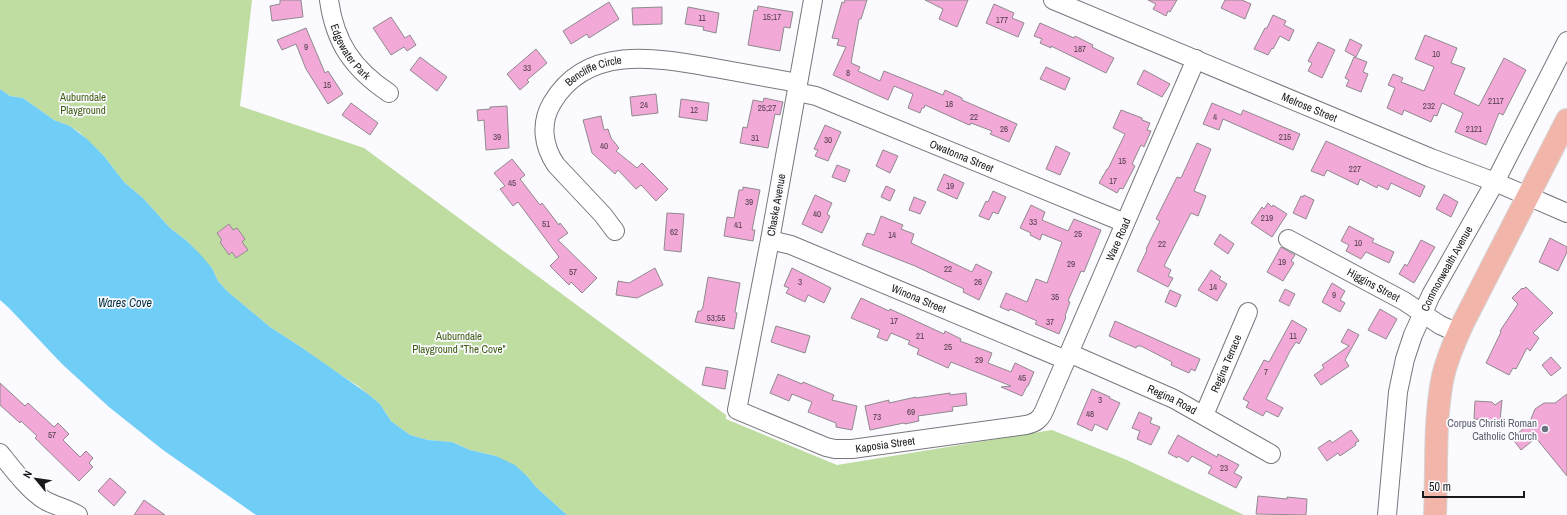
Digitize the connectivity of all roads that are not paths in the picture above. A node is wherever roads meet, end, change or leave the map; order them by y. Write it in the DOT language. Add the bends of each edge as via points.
graph roads {
  1 [pos="329,0"];
  2 [pos="813,0"];
  3 [pos="1053,0"];
  4 [pos="1567,41"];
  5 [pos="1196,59"];
  6 [pos="798,87"];
  7 [pos="389,93"];
  8 [pos="1567,120"];
  9 [pos="1495,182"];
  10 [pos="1528,196"];
  11 [pos="1567,213"];
  12 [pos="1125,223"];
  13 [pos="615,231"];
  14 [pos="1288,239"];
  15 [pos="770,240"];
  16 [pos="1248,312"];
  17 [pos="1422,314"];
  18 [pos="1458,333"];
  19 [pos="1068,357"];
  20 [pos="737,410"];
  21 [pos="1204,415"];
  22 [pos="1039,419"];
  23 [pos="0,453"];
  24 [pos="1271,454"];
  25 [pos="37,494"];
  26 [pos="46,515"];
  27 [pos="78,515"];
  28 [pos="1387,515"];
  29 [pos="1435,515"];
  1 -- 7 [label="street, Edgewater Park" via="336,32 349,57 362,73"];
  2 -- 6 [label="street, Chaske Avenue"];
  3 -- 5 [label="street, Melrose Street"];
  4 -- 9 [label="street, Commonwealth Avenue"];
  5 -- 9 [label="street, Melrose Street" via="1431,158"];
  5 -- 12 [label="street, Ware Road"];
  6 -- 12 [label="street, Owatonna Street"];
  6 -- 13 [label="street, Bencliffe Circle" via="677,61 640,58 620,59 602,64 571,80 548,110 545,122 546,146 556,165"];
  6 -- 15 [label="street, Chaske Avenue"];
  8 -- 10 [label="main road"];
  9 -- 10 [label="street, Melrose Street"];
  9 -- 17 [label="street, Commonwealth Avenue"];
  10 -- 11 [label="street, Melrose Street"];
  10 -- 18 [label="main road"];
  12 -- 19 [label="street, Ware Road"];
  14 -- 17 [label="street, Higgins Street" via="1404,301"];
  15 -- 19 [label="street, Winona Street" via="790,245"];
  15 -- 20 [label="street, Chaske Avenue"];
  16 -- 21 [label="street, Regina Terrace"];
  17 -- 18 [label="street, Higgins Street"];
  17 -- 28 [label="street, Commonwealth Avenue" via="1400,381"];
  18 -- 29 [label="main road" via="1446,365 1441,394"];
  19 -- 21 [label="street, Regina Road" via="1147,386"];
  19 -- 22 [label="street, Ware Road"];
  20 -- 22 [label="street, Kaposia Street" via="826,447 844,450 1026,425"];
  21 -- 24 [label="street, Regina Road"];
  23 -- 25 [label="street"];
  25 -- 26 [label="street"];
  25 -- 27 [label="street" via="46,501"];
}
